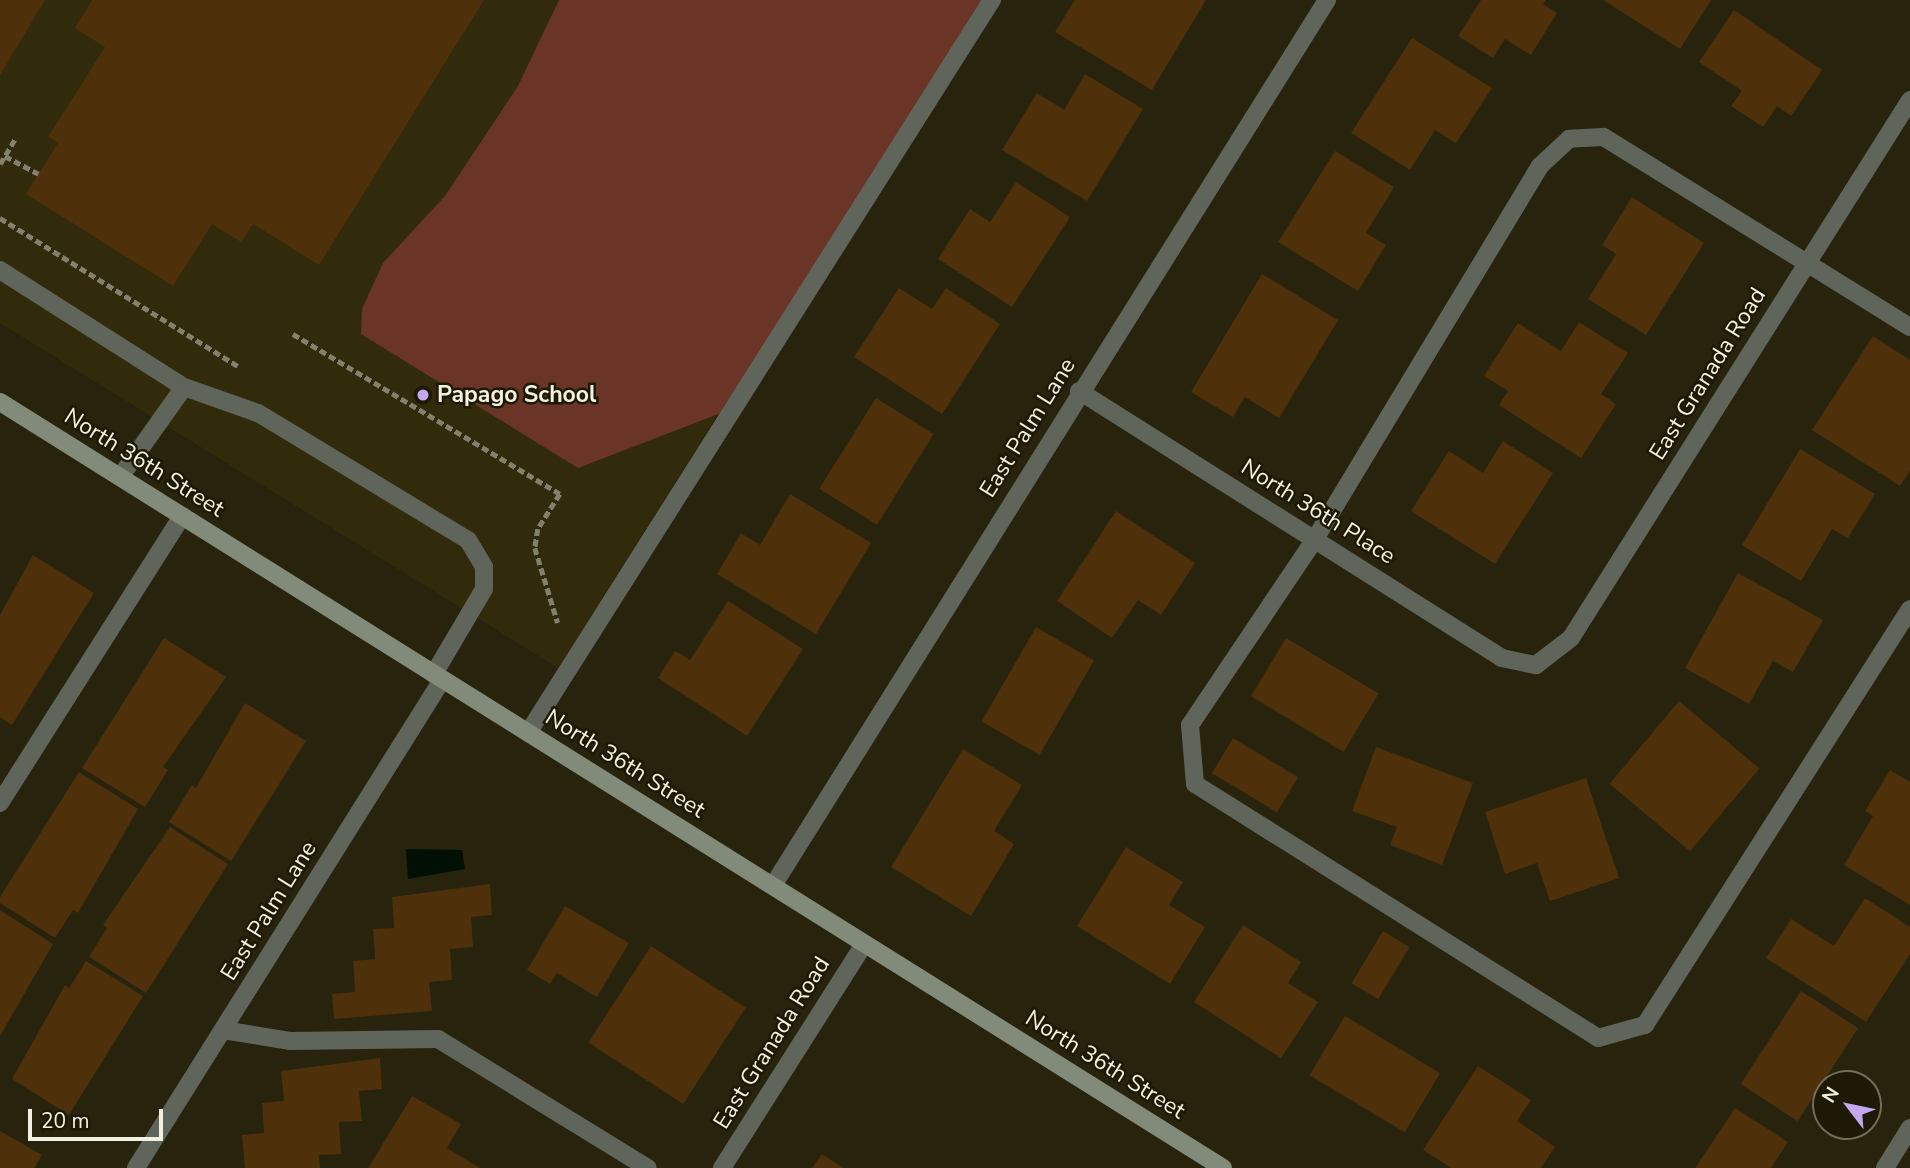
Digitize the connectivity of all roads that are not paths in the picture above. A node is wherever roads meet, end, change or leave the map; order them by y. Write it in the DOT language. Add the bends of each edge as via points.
graph roads {
  1 [pos="992,0"];
  2 [pos="1327,0"];
  3 [pos="1910,100"];
  4 [pos="1807,264"];
  5 [pos="0,271"];
  6 [pos="1910,327"];
  7 [pos="184,387"];
  8 [pos="1079,391"];
  9 [pos="0,402"];
  10 [pos="120,477"];
  11 [pos="182,516"];
  12 [pos="1315,539"];
  13 [pos="1910,609"];
  14 [pos="1536,664"];
  15 [pos="438,677"];
  16 [pos="528,733"];
  17 [pos="0,803"];
  18 [pos="774,884"];
  19 [pos="864,944"];
  20 [pos="223,1030"];
  21 [pos="1910,1128"];
  22 [pos="136,1168"];
  23 [pos="648,1168"];
  24 [pos="722,1168"];
  25 [pos="1223,1168"];
  26 [pos="1885,1168"];
  1 -- 16 [label="street"];
  2 -- 8 [label="street, East Palm Lane"];
  3 -- 4 [label="street, East Granada Road"];
  4 -- 6 [label="street"];
  4 -- 12 [label="street" via="1603,137 1569,139 1540,166"];
  4 -- 14 [label="street, East Granada Road" via="1571,638"];
  5 -- 7 [label="street, East Palm Lane"];
  7 -- 10 [label="street"];
  7 -- 15 [label="street, East Palm Lane" via="258,413 468,540 484,567 484,589"];
  8 -- 12 [label="street, North 36th Place"];
  8 -- 18 [label="street, East Palm Lane"];
  9 -- 10 [label="main road, North 36th Street"];
  10 -- 11 [label="main road, North 36th Street"];
  11 -- 15 [label="main road, North 36th Street"];
  11 -- 17 [label="street"];
  12 -- 13 [label="street" via="1190,725 1195,784 1598,1038 1645,1026"];
  12 -- 14 [label="street, North 36th Place" via="1503,658"];
  15 -- 16 [label="main road, North 36th Street"];
  15 -- 20 [label="street, East Palm Lane"];
  16 -- 18 [label="main road, North 36th Street"];
  18 -- 19 [label="main road, North 36th Street"];
  19 -- 24 [label="street, East Granada Road"];
  19 -- 25 [label="main road, North 36th Street"];
  20 -- 22 [label="street, East Palm Lane"];
  20 -- 23 [label="street" via="291,1041 438,1039"];
  21 -- 26 [label="street"];
}
